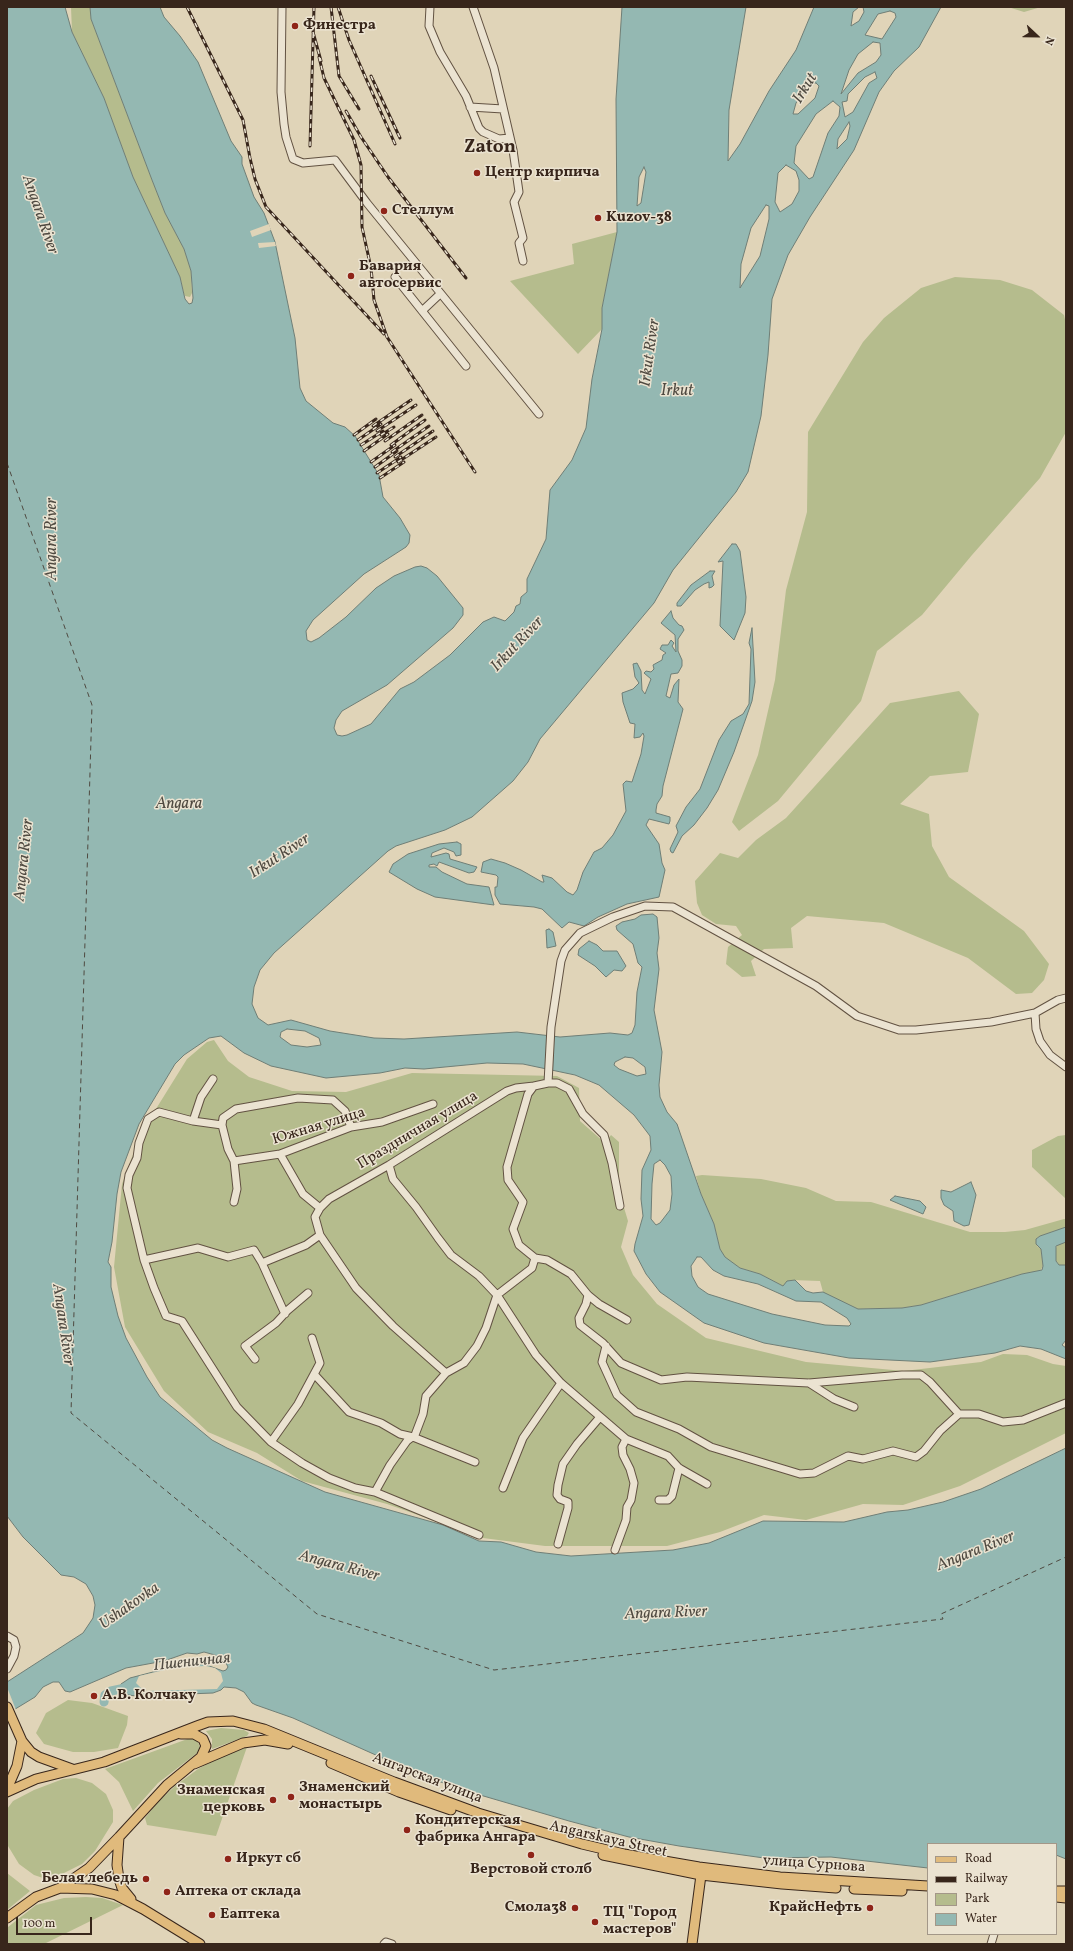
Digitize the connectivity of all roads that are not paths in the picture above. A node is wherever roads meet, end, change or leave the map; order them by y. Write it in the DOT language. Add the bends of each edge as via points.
graph roads {
  1 [pos="282,7"];
  2 [pos="430,7"];
  3 [pos="473,7"];
  4 [pos="470,107"];
  5 [pos="503,109"];
  6 [pos="510,138"];
  7 [pos="523,261"];
  8 [pos="395,277"];
  9 [pos="440,294"];
  10 [pos="422,311"];
  11 [pos="466,366"];
  12 [pos="539,414"];
  13 [pos="1066,998"];
  14 [pos="1035,1013"];
  15 [pos="1066,1067"];
  16 [pos="213,1078"];
  17 [pos="548,1080"];
  18 [pos="534,1086"];
  19 [pos="433,1104"];
  20 [pos="193,1121"];
  21 [pos="222,1125"];
  22 [pos="351,1127"];
  23 [pos="280,1154"];
  24 [pos="234,1161"];
  25 [pos="389,1165"];
  26 [pos="234,1202"];
  27 [pos="620,1206"];
  28 [pos="320,1208"];
  29 [pos="320,1235"];
  30 [pos="535,1258"];
  31 [pos="144,1260"];
  32 [pos="262,1263"];
  33 [pos="308,1293"];
  34 [pos="497,1295"];
  35 [pos="588,1295"];
  36 [pos="285,1314"];
  37 [pos="627,1320"];
  38 [pos="312,1338"];
  39 [pos="606,1346"];
  40 [pos="255,1359"];
  41 [pos="446,1373"];
  42 [pos="314,1374"];
  43 [pos="561,1383"];
  44 [pos="809,1383"];
  45 [pos="1066,1403"];
  46 [pos="854,1407"];
  47 [pos="959,1414"];
  48 [pos="600,1417"];
  49 [pos="413,1437"];
  50 [pos="626,1439"];
  51 [pos="271,1442"];
  52 [pos="475,1462"];
  53 [pos="679,1468"];
  54 [pos="707,1484"];
  55 [pos="503,1488"];
  56 [pos="375,1492"];
  57 [pos="659,1500"];
  58 [pos="479,1535"];
  59 [pos="558,1544"];
  60 [pos="615,1550"];
  61 [pos="7,1636"];
  62 [pos="7,1668"];
  63 [pos="7,1707"];
  64 [pos="173,1734"];
  65 [pos="22,1741"];
  66 [pos="194,1764"];
  67 [pos="72,1769"];
  68 [pos="7,1789"];
  69 [pos="7,1792"];
  70 [pos="119,1837"];
  71 [pos="700,1871"];
  72 [pos="927,1886"];
  73 [pos="60,1888"];
  74 [pos="927,1892"];
  75 [pos="143,1909"];
  76 [pos="7,1918"];
  77 [pos="200,1944"];
  78 [pos="384,1944"];
  79 [pos="392,1944"];
  80 [pos="692,1944"];
  1 -- 9 [label="street" via="281,92 286,137 293,159 303,163 335,160"];
  2 -- 4 [label="street" via="429,26"];
  3 -- 5 [label="street" via="494,68"];
  4 -- 5 [label="street"];
  4 -- 6 [label="street" via="483,132 499,139"];
  5 -- 6 [label="street"];
  6 -- 7 [label="street" via="519,192 514,202 523,238 518,243"];
  8 -- 10 [label="street"];
  9 -- 10 [label="street"];
  9 -- 12 [label="street"];
  10 -- 11 [label="street"];
  13 -- 14 [label="street"];
  14 -- 15 [label="street" via="1040,1041 1050,1055"];
  14 -- 17 [label="street" via="991,1022 916,1030 899,1030 883,1026 857,1016 816,986 687,913 673,907 646,906 613,917 580,933 565,950 551,1027"];
  16 -- 20 [label="street"];
  17 -- 18 [label="street, Праздничная улица"];
  17 -- 27 [label="street" via="569,1089 583,1114 604,1135"];
  18 -- 25 [label="street, Праздничная улица" via="508,1091"];
  18 -- 30 [label="street" via="524,1104 507,1167 508,1180 523,1202 513,1229 520,1245"];
  19 -- 22 [label="street, Южная улица" via="382,1122"];
  20 -- 21 [label="street"];
  20 -- 31 [label="street" via="159,1112 148,1119 143,1131 127,1188"];
  21 -- 22 [label="street" via="223,1118 236,1109 298,1098 333,1100 345,1111"];
  21 -- 24 [label="street"];
  22 -- 23 [label="street, Южная улица"];
  23 -- 24 [label="street, Южная улица"];
  23 -- 28 [label="street" via="303,1194"];
  24 -- 26 [label="street" via="237,1189"];
  25 -- 28 [label="street, Праздничная улица"];
  25 -- 34 [label="street" via="393,1179 451,1255 479,1276"];
  28 -- 29 [label="street" via="315,1217"];
  29 -- 32 [label="street" via="306,1245"];
  29 -- 41 [label="street" via="356,1288 393,1326"];
  30 -- 34 [label="street" via="532,1268"];
  30 -- 35 [label="street" via="547,1260 571,1274"];
  31 -- 32 [label="street" via="198,1248 228,1257 254,1250"];
  31 -- 51 [label="street" via="166,1316 182,1321 237,1407"];
  32 -- 36 [label="street"];
  33 -- 36 [label="street"];
  34 -- 41 [label="street" via="477,1346 464,1363"];
  34 -- 43 [label="street" via="536,1355"];
  35 -- 37 [label="street"];
  35 -- 39 [label="street" via="579,1318 580,1325"];
  36 -- 40 [label="street" via="245,1346"];
  38 -- 42 [label="street" via="320,1362"];
  39 -- 44 [label="street" via="621,1363 661,1380 687,1377"];
  39 -- 47 [label="street" via="602,1362 617,1395 636,1412 679,1429 711,1447 800,1474 814,1473 848,1456 863,1459 893,1451 916,1457"];
  41 -- 49 [label="street" via="426,1396"];
  42 -- 49 [label="street" via="349,1412"];
  42 -- 51 [label="street" via="298,1404"];
  43 -- 48 [label="street"];
  43 -- 55 [label="street" via="523,1438"];
  44 -- 46 [label="street" via="834,1399"];
  44 -- 47 [label="street" via="920,1375 930,1382"];
  45 -- 47 [label="street" via="1023,1420 1003,1422 979,1414"];
  48 -- 50 [label="street"];
  48 -- 59 [label="street" via="563,1464 557,1495 568,1502 568,1508"];
  49 -- 52 [label="street"];
  49 -- 56 [label="street" via="407,1441 390,1465"];
  50 -- 53 [label="street" via="668,1456"];
  50 -- 60 [label="street" via="622,1447 623,1455 634,1483 626,1520"];
  51 -- 56 [label="street" via="329,1478"];
  53 -- 54 [label="street"];
  53 -- 57 [label="street" via="672,1496 668,1500"];
  56 -- 58 [label="street"];
  61 -- 62 [label="street" via="14,1640 16,1647"];
  63 -- 65 [label="main road"];
  64 -- 66 [label="main road" via="194,1734 203,1738 206,1749"];
  64 -- 67 [label="main road, Ангарская улица" via="104,1762"];
  64 -- 71 [label="main road, Ангарская улица" via="208,1722 233,1721 248,1724 478,1814 582,1844"];
  65 -- 67 [label="main road" via="36,1755"];
  65 -- 68 [label="main road" via="17,1766"];
  66 -- 70 [label="main road" via="167,1785"];
  66 -- 71 [label="main road, Ангарская улица" via="244,1743 278,1741 399,1792 477,1819 625,1861"];
  67 -- 69 [label="main road, Ангарская улица" via="29,1782"];
  70 -- 73 [label="main road" via="88,1868"];
  70 -- 75 [label="main road" via="117,1865 122,1888"];
  71 -- 72 [label="main road, улица Сурнова"];
  71 -- 74 [label="main road, улица Сурнова" via="782,1884"];
  71 -- 80 [label="main road"];
  73 -- 75 [label="main road" via="106,1892"];
  73 -- 76 [label="main road" via="30,1901"];
  75 -- 77 [label="main road"];
  78 -- 79 [label="street"];
}
